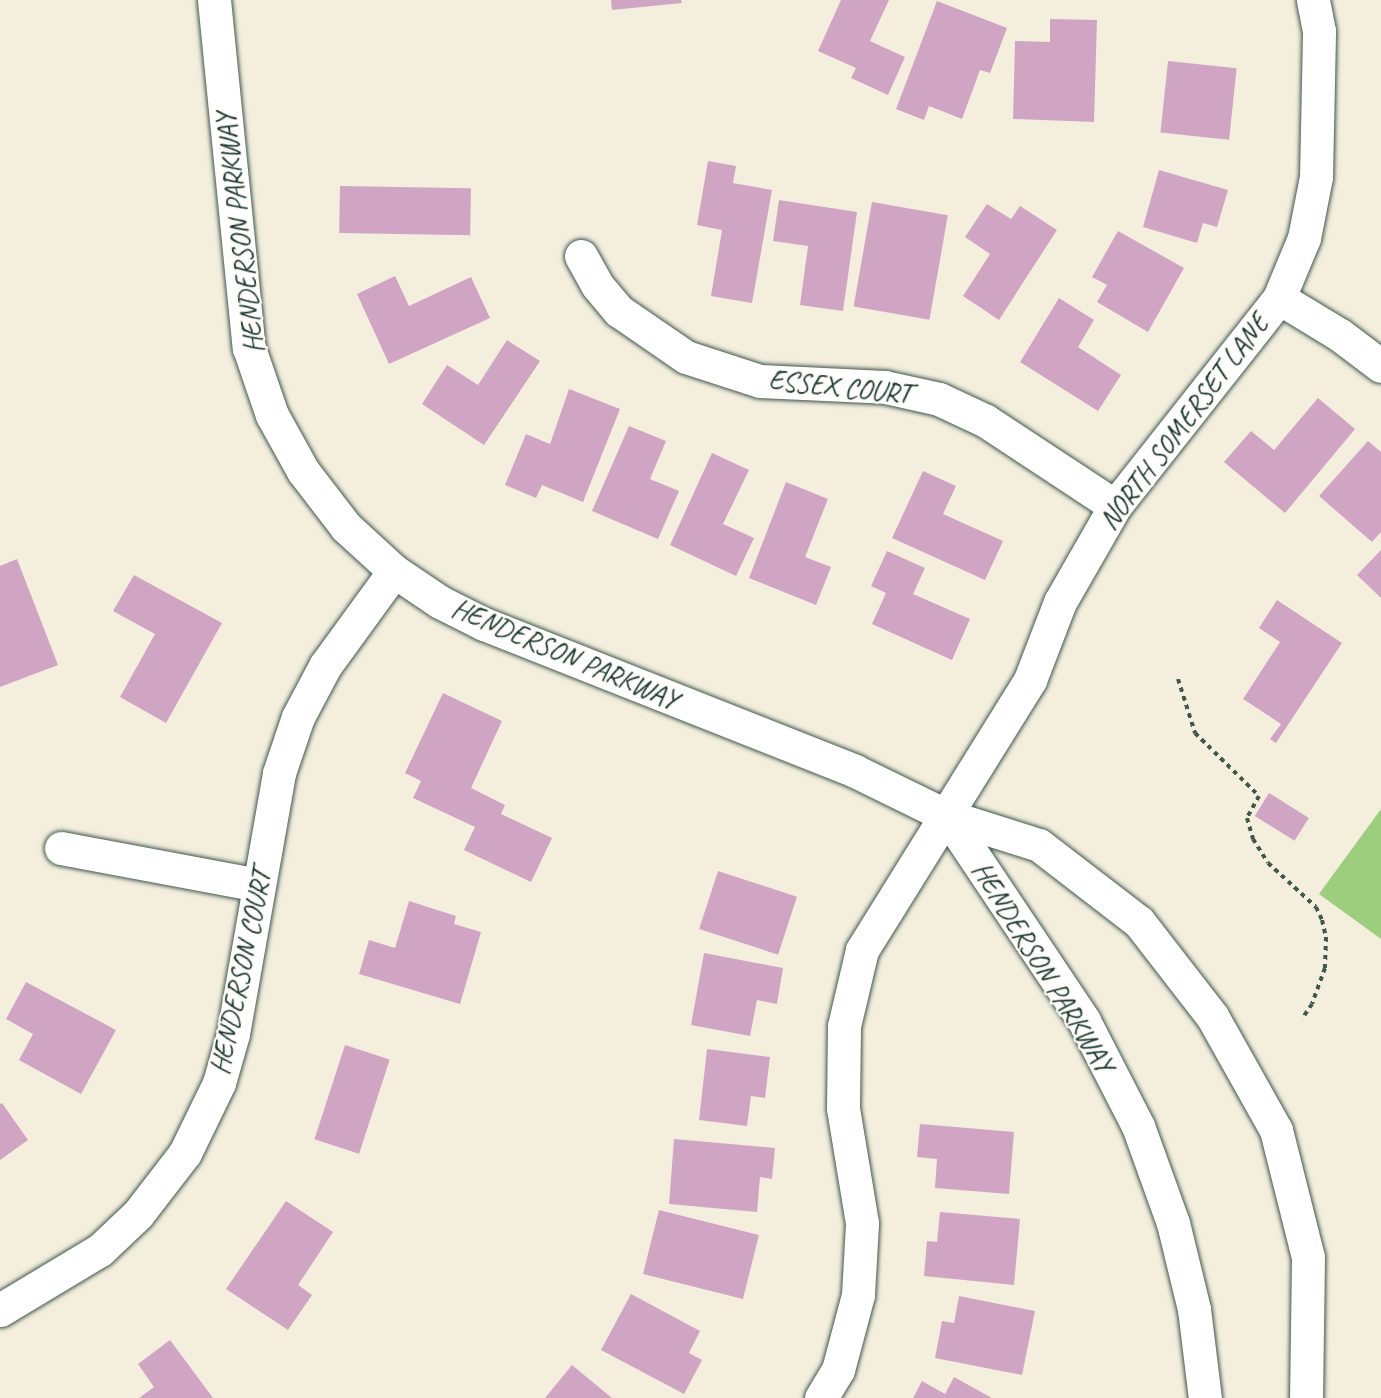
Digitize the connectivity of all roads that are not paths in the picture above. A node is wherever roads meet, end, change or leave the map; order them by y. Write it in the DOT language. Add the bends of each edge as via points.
graph roads {
  1 [pos="214,0"];
  2 [pos="1313,0"];
  3 [pos="581,255"];
  4 [pos="1279,298"];
  5 [pos="1381,366"];
  6 [pos="1115,506"];
  7 [pos="393,571"];
  8 [pos="947,816"];
  9 [pos="61,848"];
  10 [pos="259,885"];
  11 [pos="0,1310"];
  12 [pos="821,1398"];
  13 [pos="1205,1398"];
  14 [pos="1306,1398"];
  1 -- 7 [label="street, HENDERSON PARKWAY" via="249,348 272,414 303,471 346,527"];
  2 -- 4 [label="street, NORTH SOMERSET LANE" via="1319,31 1316,177 1304,238"];
  3 -- 6 [label="street, ESSEX COURT" via="597,285 619,311 687,357 760,381 885,387 939,399 986,421"];
  4 -- 5 [label="street" via="1340,335"];
  4 -- 6 [label="street, NORTH SOMERSET LANE"];
  6 -- 8 [label="street, NORTH SOMERSET LANE" via="1060,602 1030,680"];
  7 -- 8 [label="street, HENDERSON PARKWAY" via="440,602 484,624 855,771"];
  7 -- 10 [label="street, HENDERSON COURT" via="325,666 298,717 279,773"];
  8 -- 12 [label="street, NORTH SOMERSET LANE" via="862,950 844,1026 843,1108 862,1223 858,1295 838,1370"];
  8 -- 13 [label="street, HENDERSON PARKWAY" via="1084,1021 1138,1126 1173,1223 1194,1308"];
  8 -- 14 [label="street, HENDERSON PARKWAY" via="1039,845 1139,922 1212,1016 1276,1130 1308,1257"];
  9 -- 10 [label="street"];
  10 -- 11 [label="street, HENDERSON COURT" via="233,1034 219,1083 185,1153 138,1214 100,1250"];
}
